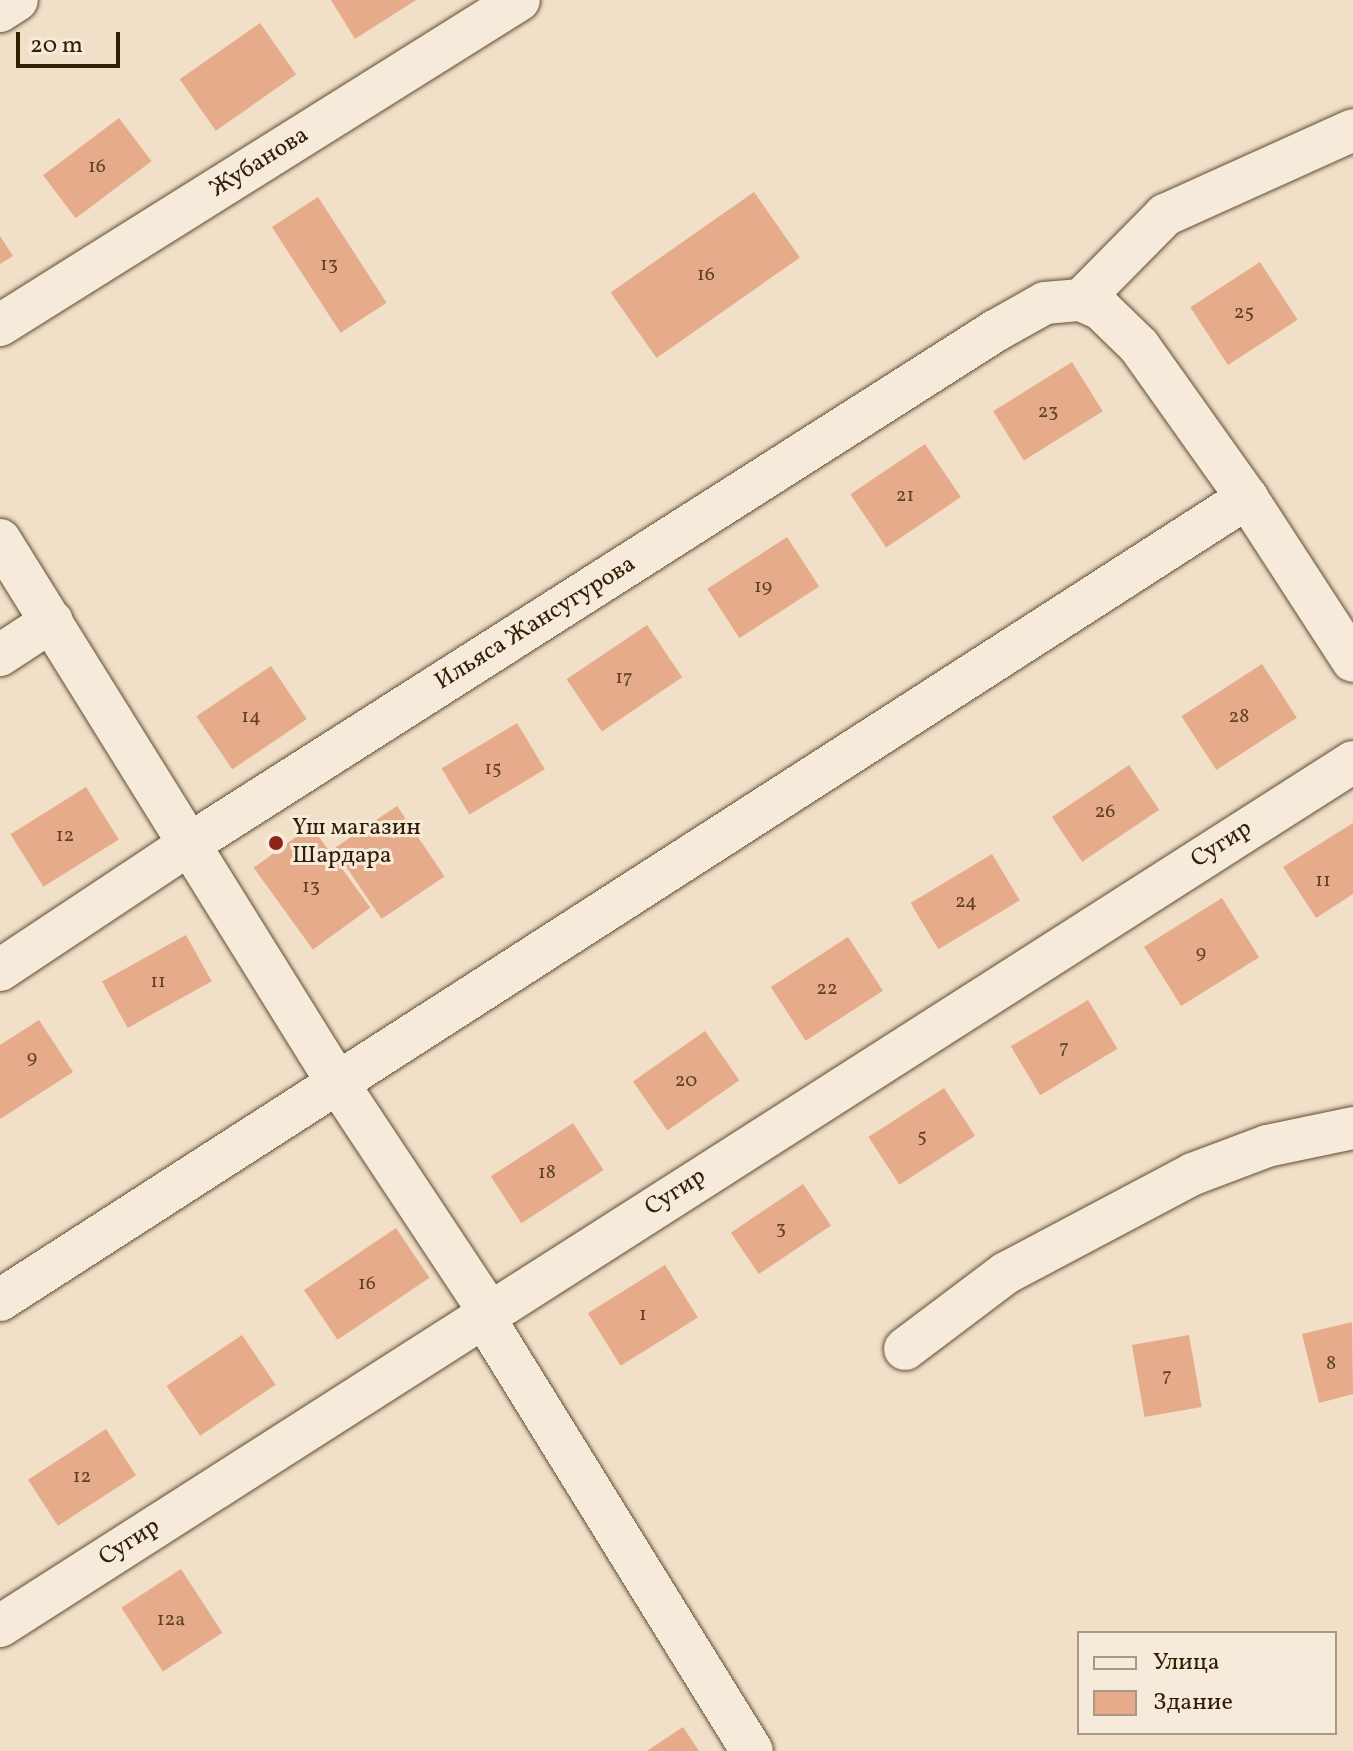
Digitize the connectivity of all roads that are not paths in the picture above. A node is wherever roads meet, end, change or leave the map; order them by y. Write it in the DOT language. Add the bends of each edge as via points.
graph roads {
  1 [pos="17,0"];
  2 [pos="519,0"];
  3 [pos="0,11"];
  4 [pos="1353,130"];
  5 [pos="1081,300"];
  6 [pos="0,325"];
  7 [pos="1247,498"];
  8 [pos="0,540"];
  9 [pos="52,621"];
  10 [pos="0,655"];
  11 [pos="1353,661"];
  12 [pos="1353,762"];
  13 [pos="191,843"];
  14 [pos="0,970"];
  15 [pos="337,1082"];
  16 [pos="1353,1128"];
  17 [pos="0,1300"];
  18 [pos="486,1314"];
  19 [pos="905,1349"];
  20 [pos="0,1626"];
  21 [pos="752,1751"];
  1 -- 3 [label="street"];
  2 -- 6 [label="street, Жубанова"];
  4 -- 5 [label="street" via="1165,215"];
  5 -- 7 [label="street" via="1101,309 1139,346"];
  5 -- 13 [label="street, Ильяса Жансугурова" via="1045,303 995,331"];
  7 -- 11 [label="street"];
  7 -- 15 [label="street"];
  8 -- 9 [label="street"];
  9 -- 10 [label="street"];
  9 -- 13 [label="street"];
  12 -- 18 [label="street, Сугир"];
  13 -- 14 [label="street, Ильяса Жансугурова"];
  13 -- 15 [label="street"];
  15 -- 17 [label="street"];
  15 -- 18 [label="street"];
  16 -- 19 [label="street" via="1267,1146 1193,1174 1006,1273"];
  18 -- 20 [label="street, Сугир"];
  18 -- 21 [label="street"];
}
